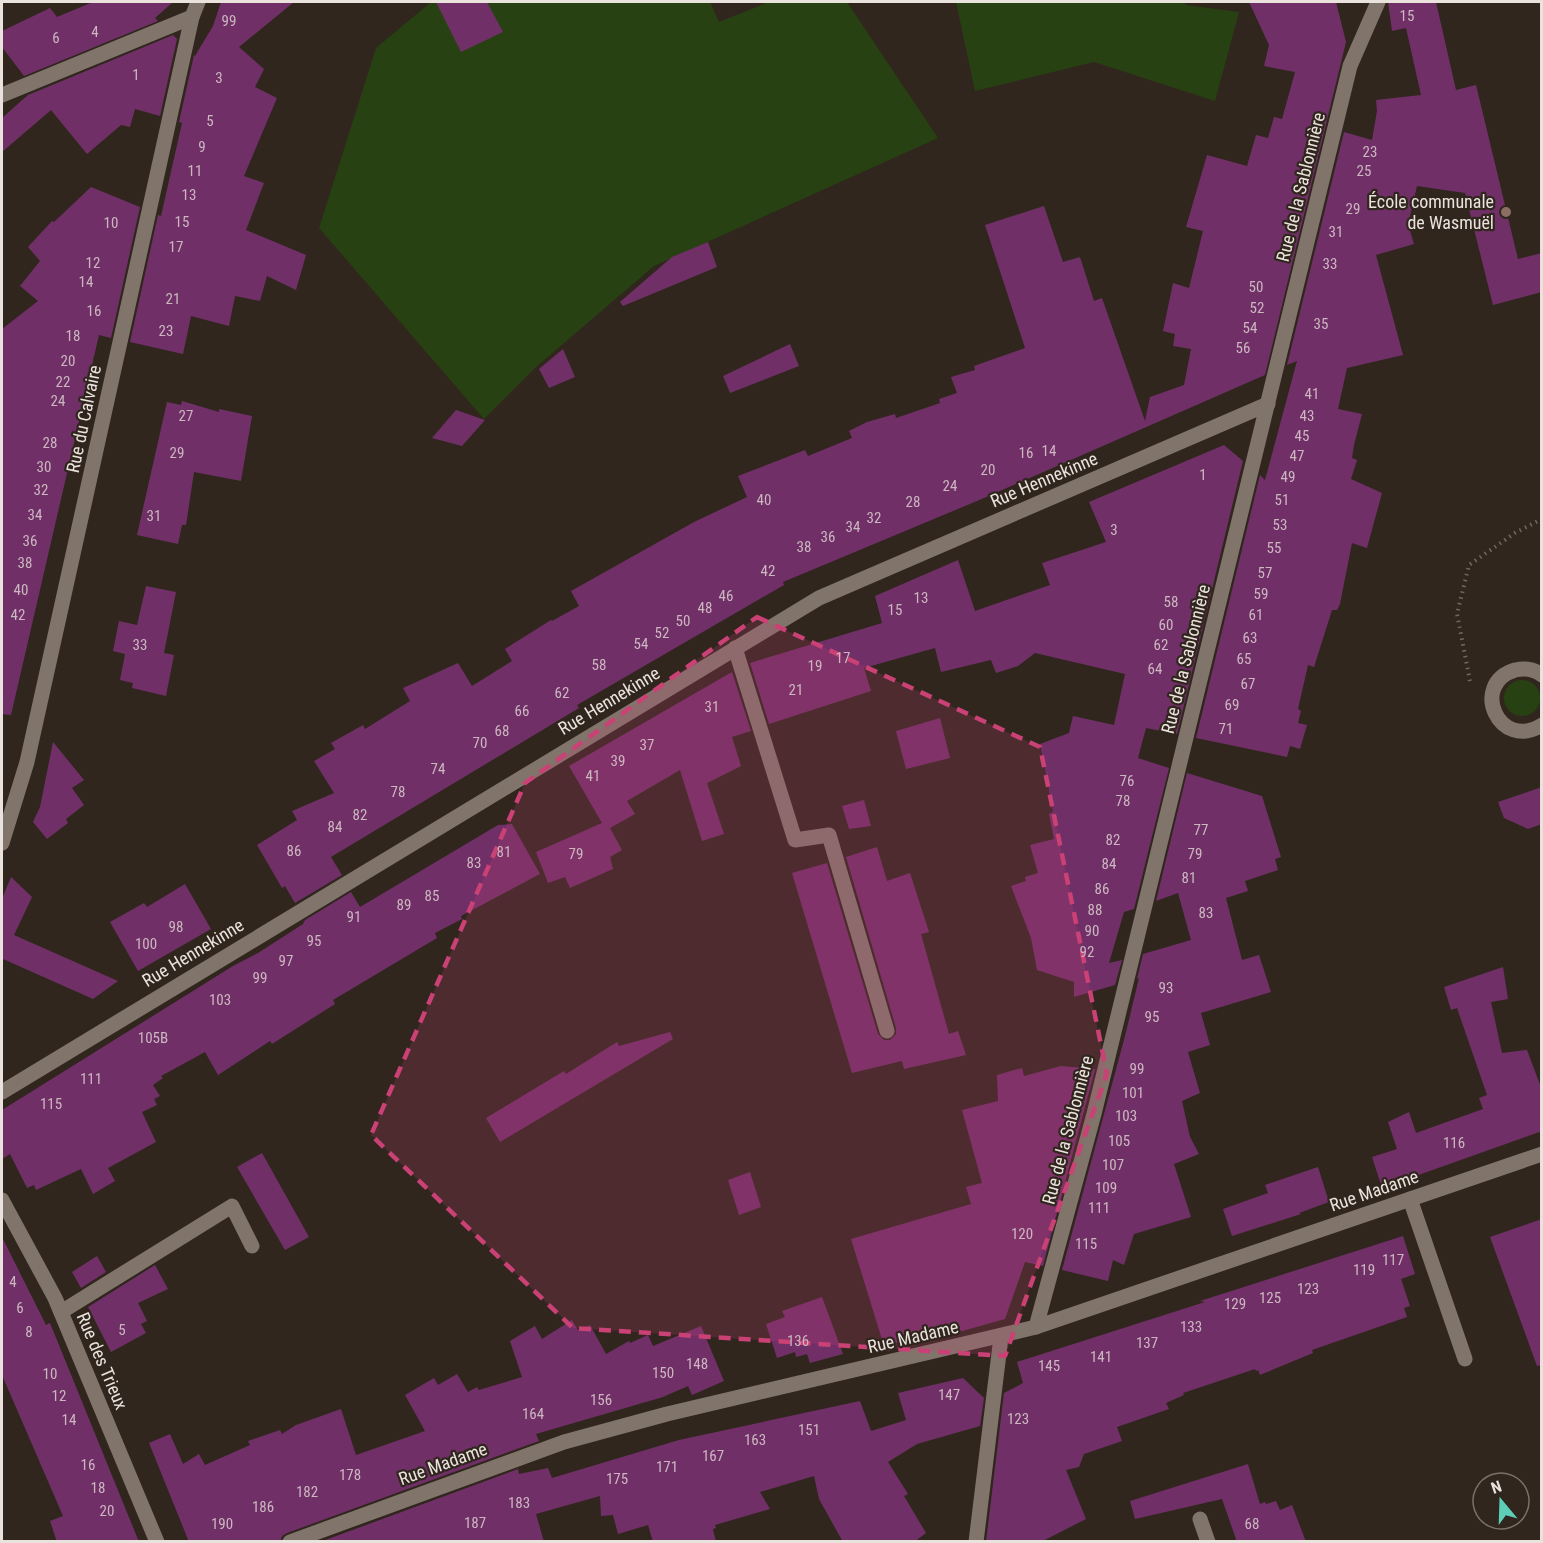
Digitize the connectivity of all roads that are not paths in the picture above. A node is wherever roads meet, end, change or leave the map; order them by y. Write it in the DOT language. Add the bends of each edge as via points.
graph roads {
  1 [pos="198,2"];
  2 [pos="1378,2"];
  3 [pos="192,17"];
  4 [pos="2,95"];
  5 [pos="1268,404"];
  6 [pos="735,648"];
  7 [pos="1542,675"];
  8 [pos="1542,725"];
  9 [pos="2,843"];
  10 [pos="887,1031"];
  11 [pos="2,1092"];
  12 [pos="1542,1154"];
  13 [pos="1410,1199"];
  14 [pos="2,1200"];
  15 [pos="252,1246"];
  16 [pos="61,1312"];
  17 [pos="1036,1327"];
  18 [pos="1001,1337"];
  19 [pos="1465,1359"];
  20 [pos="1200,1519"];
  21 [pos="157,1542"];
  22 [pos="290,1542"];
  23 [pos="976,1542"];
  24 [pos="1208,1542"];
  1 -- 3 [label="street, Rue du Calvaire"];
  2 -- 5 [label="street, Rue de la Sablonnière" via="1350,66"];
  3 -- 4 [label="street"];
  3 -- 9 [label="street, Rue du Calvaire" via="30,750"];
  5 -- 6 [label="street, Rue Hennekinne" via="819,598"];
  5 -- 17 [label="street, Rue de la Sablonnière" via="1094,1114"];
  6 -- 10 [label="street" via="795,840 829,835"];
  6 -- 11 [label="street, Rue Hennekinne"];
  7 -- 8 [label="street" via="1527,669 1506,674 1498,681 1491,701 1499,721 1508,728 1529,731"];
  12 -- 13 [label="street, Rue Madame"];
  13 -- 17 [label="street, Rue Madame"];
  13 -- 19 [label="street"];
  14 -- 16 [label="street, Rue des Trieux"];
  15 -- 16 [label="street" via="232,1206"];
  16 -- 21 [label="street, Rue des Trieux"];
  17 -- 18 [label="street, Rue Madame"];
  18 -- 22 [label="street, Rue Madame" via="564,1442"];
  18 -- 23 [label="street"];
  20 -- 24 [label="street"];
}
